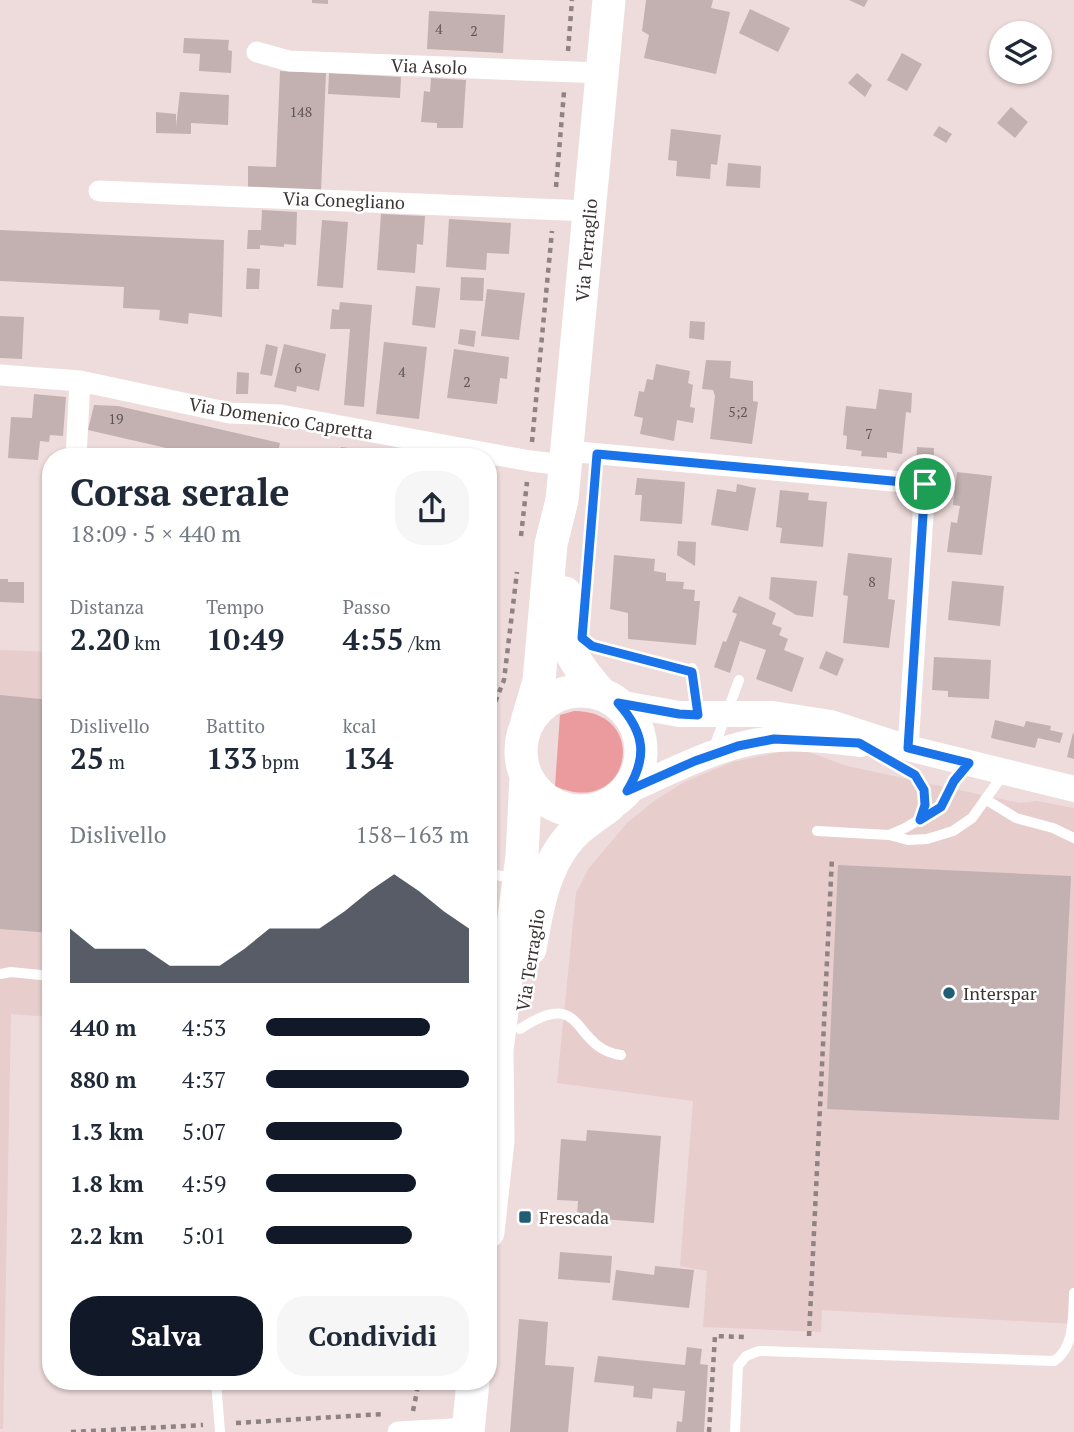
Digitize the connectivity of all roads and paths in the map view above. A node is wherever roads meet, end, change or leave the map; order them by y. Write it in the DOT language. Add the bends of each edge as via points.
graph roads {
  1 [pos="572,0"];
  2 [pos="609,0"];
  3 [pos="257,52"];
  4 [pos="566,71"];
  5 [pos="602,73"];
  6 [pos="99,191"];
  7 [pos="554,208"];
  8 [pos="589,211"];
  9 [pos="0,375"];
  10 [pos="80,381"];
  11 [pos="76,448"];
  12 [pos="460,448"];
  13 [pos="497,455"];
  14 [pos="576,456"];
  15 [pos="530,461"];
  16 [pos="562,500"];
  17 [pos="521,541"];
  18 [pos="518,568"];
  19 [pos="586,577"];
  20 [pos="592,646"];
  21 [pos="692,670"];
  22 [pos="739,680"];
  23 [pos="497,699"];
  24 [pos="610,699"];
  25 [pos="698,715"];
  26 [pos="726,715"];
  27 [pos="527,722"];
  28 [pos="859,743"];
  29 [pos="908,748"];
  30 [pos="711,756"];
  31 [pos="969,763"];
  32 [pos="1005,772"];
  33 [pos="526,777"];
  34 [pos="1074,789"];
  35 [pos="619,797"];
  36 [pos="985,799"];
  37 [pos="920,820"];
  38 [pos="817,831"];
  39 [pos="890,835"];
  40 [pos="1074,838"];
  41 [pos="832,857"];
  42 [pos="503,876"];
  43 [pos="819,920"];
  44 [pos="829,921"];
  45 [pos="0,975"];
  46 [pos="42,975"];
  47 [pos="520,1029"];
  48 [pos="814,1036"];
  49 [pos="823,1037"];
  50 [pos="621,1055"];
  51 [pos="498,1141"];
  52 [pos="810,1143"];
  53 [pos="818,1143"];
  54 [pos="497,1150"];
  55 [pos="1074,1293"];
  56 [pos="755,1338"];
  57 [pos="809,1339"];
  58 [pos="217,1390"];
  59 [pos="418,1390"];
  60 [pos="472,1390"];
  61 [pos="408,1413"];
  62 [pos="234,1423"];
  63 [pos="397,1423"];
  64 [pos="208,1424"];
  65 [pos="468,1430"];
  66 [pos="71,1432"];
  67 [pos="220,1432"];
  68 [pos="709,1432"];
  69 [pos="735,1432"];
  1 -- 4 [label="path"];
  2 -- 5 [label="main road, Via Terraglio"];
  3 -- 4 [label="street, Via Asolo" via="289,61"];
  4 -- 5 [label="street, Via Asolo"];
  4 -- 7 [label="path"];
  5 -- 8 [label="main road, Via Terraglio"];
  6 -- 7 [label="street, Via Conegliano"];
  7 -- 8 [label="street, Via Conegliano"];
  7 -- 15 [label="path"];
  8 -- 14 [label="main road, Via Terraglio"];
  9 -- 10 [label="street, Via Domenico Capretta"];
  10 -- 11 [label="street"];
  10 -- 12 [label="street, Via Domenico Capretta" via="230,412 281,415"];
  13 -- 15 [label="street, Via Domenico Capretta"];
  14 -- 15 [label="street, Via Domenico Capretta"];
  14 -- 16 [label="main road, Via Terraglio"];
  14 -- 19 [label="path"];
  14 -- 29 [label="street, Via Domenico Capretta" via="925,484"];
  15 -- 17 [label="path"];
  16 -- 24 [label="main road, Via Terraglio" via="569,543 563,616 566,646 577,666"];
  16 -- 27 [label="main road, Via Terraglio" via="551,544 539,681"];
  18 -- 23 [label="path" via="505,680"];
  20 -- 21 [label="path"];
  21 -- 25 [label="lane"];
  22 -- 26 [label="lane"];
  24 -- 25 [label="street"];
  24 -- 27 [label="main road" via="584,691 559,695"];
  24 -- 35 [label="main road" via="631,718 641,754 637,774"];
  25 -- 26 [label="street"];
  26 -- 29 [label="street" via="773,714 831,723"];
  26 -- 30 [label="lane"];
  27 -- 33 [label="main road" via="520,750"];
  28 -- 29 [label="street"];
  28 -- 30 [label="street" via="774,739"];
  28 -- 37 [label="lane" via="915,775 924,790"];
  29 -- 31 [label="street"];
  30 -- 35 [label="street"];
  31 -- 32 [label="street"];
  31 -- 37 [label="lane" via="941,807"];
  32 -- 34 [label="street"];
  32 -- 36 [label="lane"];
  33 -- 35 [label="main road" via="537,794 553,806 572,811 592,810"];
  33 -- 42 [label="main road, Via Terraglio" via="525,823"];
  35 -- 47 [label="main road, Via Terraglio" via="575,832 546,879 530,948"];
  36 -- 39 [label="lane" via="972,818 953,831 927,839"];
  36 -- 40 [label="lane" via="1016,818"];
  37 -- 39 [label="lane"];
  38 -- 39 [label="lane"];
  41 -- 44 [label="path"];
  42 -- 51 [label="main road, Via Terraglio"];
  43 -- 44 [label="path"];
  44 -- 49 [label="path"];
  45 -- 46 [label="lane"];
  47 -- 50 [label="lane" via="537,1017 561,1013 571,1017 597,1047"];
  47 -- 51 [label="main road, Via Terraglio"];
  48 -- 49 [label="path"];
  49 -- 53 [label="path"];
  51 -- 54 [label="main road, Via Terraglio"];
  52 -- 53 [label="path"];
  53 -- 57 [label="path"];
  55 -- 69 [label="lane" via="1072,1344 1054,1361 759,1351 746,1356 738,1366"];
  56 -- 68 [label="path" via="715,1336"];
  58 -- 67 [label="lane"];
  59 -- 61 [label="path" via="416,1407"];
  60 -- 65 [label="main road"];
  62 -- 63 [label="path"];
  63 -- 65 [label="street"];
  64 -- 66 [label="path"];
}
